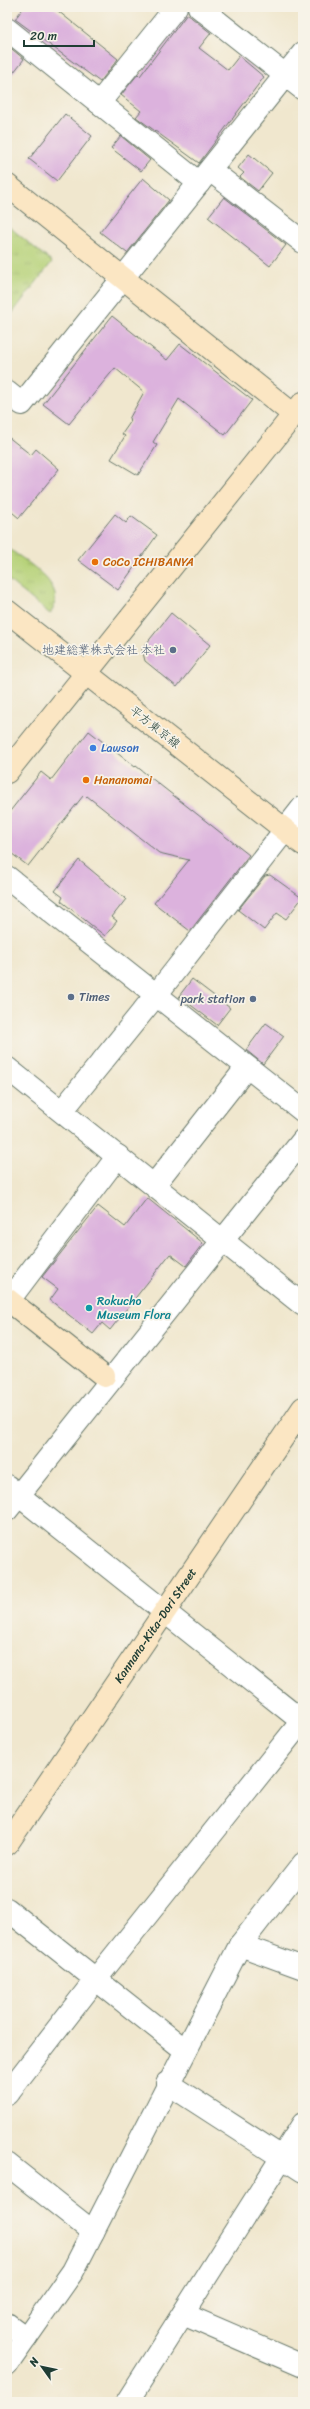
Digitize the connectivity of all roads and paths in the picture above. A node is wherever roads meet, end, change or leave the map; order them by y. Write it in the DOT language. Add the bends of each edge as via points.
graph roads {
  1 [pos="176,7"];
  2 [pos="199,7"];
  3 [pos="7,29"];
  4 [pos="303,54"];
  5 [pos="285,76"];
  6 [pos="303,89"];
  7 [pos="99,103"];
  8 [pos="205,176"];
  9 [pos="7,184"];
  10 [pos="303,242"];
  11 [pos="123,278"];
  12 [pos="7,392"];
  13 [pos="300,413"];
  14 [pos="7,611"];
  15 [pos="86,673"];
  16 [pos="7,772"];
  17 [pos="303,807"];
  18 [pos="286,830"];
  19 [pos="303,844"];
  20 [pos="7,877"];
  21 [pos="156,995"];
  22 [pos="247,1067"];
  23 [pos="7,1068"];
  24 [pos="303,1111"];
  25 [pos="62,1112"];
  26 [pos="303,1140"];
  27 [pos="118,1156"];
  28 [pos="154,1185"];
  29 [pos="223,1240"];
  30 [pos="8,1300"];
  31 [pos="303,1305"];
  32 [pos="107,1378"];
  33 [pos="303,1408"];
  34 [pos="11,1497"];
  35 [pos="165,1612"];
  36 [pos="302,1721"];
  37 [pos="7,1844"];
  38 [pos="303,1864"];
  39 [pos="7,1909"];
  40 [pos="240,1945"];
  41 [pos="303,1968"];
  42 [pos="96,1979"];
  43 [pos="185,2050"];
  44 [pos="168,2083"];
  45 [pos="7,2094"];
  46 [pos="303,2124"];
  47 [pos="282,2158"];
  48 [pos="7,2164"];
  49 [pos="303,2171"];
  50 [pos="93,2232"];
  51 [pos="183,2314"];
  52 [pos="7,2324"];
  53 [pos="26,2338"];
  54 [pos="7,2364"];
  55 [pos="303,2366"];
  56 [pos="127,2402"];
  1 -- 7 [label="street"];
  2 -- 5 [label="street"];
  3 -- 7 [label="street"];
  4 -- 5 [label="street"];
  5 -- 6 [label="street"];
  5 -- 8 [label="street"];
  7 -- 8 [label="street"];
  8 -- 10 [label="street"];
  8 -- 11 [label="street"];
  9 -- 11 [label="street"];
  11 -- 12 [label="street" via="22,404"];
  11 -- 13 [label="street"];
  13 -- 15 [label="street"];
  14 -- 15 [label="street, 平方東京線"];
  15 -- 16 [label="street"];
  15 -- 18 [label="street, 平方東京線"];
  17 -- 18 [label="street"];
  18 -- 19 [label="street, 平方東京線"];
  18 -- 21 [label="street"];
  20 -- 21 [label="street"];
  21 -- 22 [label="street"];
  21 -- 25 [label="street"];
  22 -- 24 [label="street"];
  22 -- 28 [label="street"];
  23 -- 25 [label="street"];
  25 -- 27 [label="street"];
  26 -- 29 [label="street"];
  27 -- 28 [label="street"];
  27 -- 30 [label="street"];
  28 -- 29 [label="street"];
  29 -- 31 [label="street"];
  29 -- 32 [label="street"];
  30 -- 32 [label="street"];
  32 -- 34 [label="street"];
  33 -- 35 [label="street, Kannana-Kita-Dori Street"];
  34 -- 35 [label="street"];
  35 -- 36 [label="street"];
  35 -- 37 [label="street, Kannana-Kita-Dori Street"];
  36 -- 42 [label="street"];
  38 -- 40 [label="street"];
  39 -- 42 [label="street"];
  40 -- 41 [label="street"];
  40 -- 43 [label="street"];
  42 -- 43 [label="street"];
  42 -- 45 [label="street"];
  43 -- 44 [label="street"];
  44 -- 47 [label="street"];
  44 -- 50 [label="street"];
  46 -- 47 [label="street"];
  47 -- 49 [label="street"];
  47 -- 51 [label="street"];
  48 -- 50 [label="street"];
  50 -- 53 [label="street" via="73,2271"];
  51 -- 55 [label="street"];
  51 -- 56 [label="street"];
  52 -- 53 [label="street"];
  53 -- 54 [label="street"];
}
